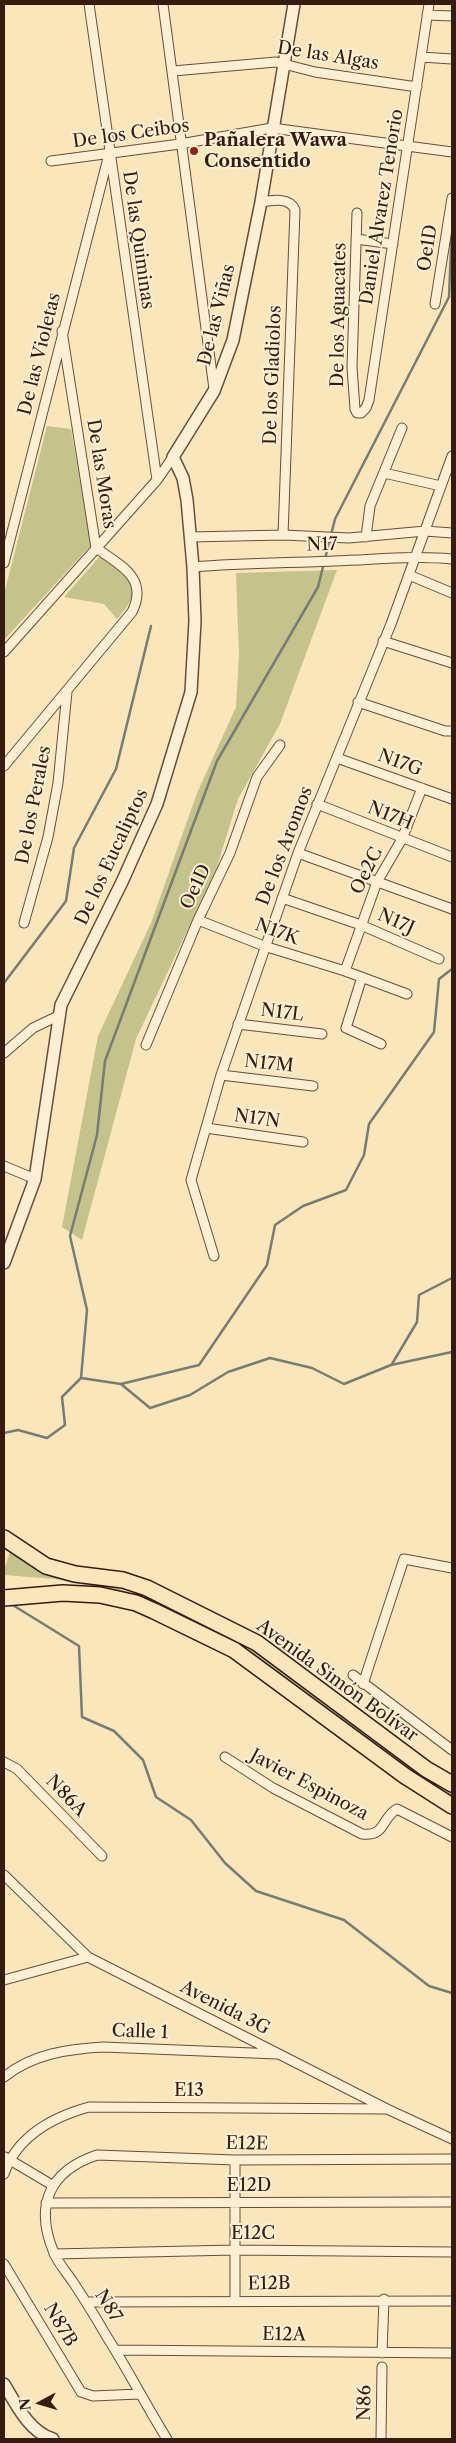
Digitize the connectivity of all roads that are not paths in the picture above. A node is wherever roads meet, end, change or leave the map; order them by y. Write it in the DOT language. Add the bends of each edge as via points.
graph roads {
  1 [pos="89,4"];
  2 [pos="163,4"];
  3 [pos="294,4"];
  4 [pos="429,4"];
  5 [pos="428,15"];
  6 [pos="452,16"];
  7 [pos="421,57"];
  8 [pos="452,59"];
  9 [pos="285,66"];
  10 [pos="173,71"];
  11 [pos="417,87"];
  12 [pos="272,128"];
  13 [pos="180,144"];
  14 [pos="409,147"];
  15 [pos="452,152"];
  16 [pos="109,153"];
  17 [pos="51,161"];
  18 [pos="452,198"];
  19 [pos="261,202"];
  20 [pos="357,213"];
  21 [pos="356,238"];
  22 [pos="394,244"];
  23 [pos="435,304"];
  24 [pos="62,331"];
  25 [pos="214,391"];
  26 [pos="361,413"];
  27 [pos="402,428"];
  28 [pos="173,456"];
  29 [pos="452,456"];
  30 [pos="384,473"];
  31 [pos="157,480"];
  32 [pos="441,486"];
  33 [pos="425,531"];
  34 [pos="452,533"];
  35 [pos="282,535"];
  36 [pos="190,537"];
  37 [pos="366,537"];
  38 [pos="96,548"];
  39 [pos="5,553"];
  40 [pos="416,557"];
  41 [pos="452,559"];
  42 [pos="4,563"];
  43 [pos="193,567"];
  44 [pos="409,575"];
  45 [pos="452,593"];
  46 [pos="384,641"];
  47 [pos="4,652"];
  48 [pos="452,663"];
  49 [pos="67,692"];
  50 [pos="358,702"];
  51 [pos="452,731"];
  52 [pos="280,745"];
  53 [pos="337,758"];
  54 [pos="4,766"];
  55 [pos="422,788"];
  56 [pos="452,799"];
  57 [pos="317,804"];
  58 [pos="402,839"];
  59 [pos="298,853"];
  60 [pos="452,857"];
  61 [pos="377,882"];
  62 [pos="282,898"];
  63 [pos="452,909"];
  64 [pos="198,920"];
  65 [pos="24,922"];
  66 [pos="361,925"];
  67 [pos="264,946"];
  68 [pos="439,959"];
  69 [pos="345,971"];
  70 [pos="362,978"];
  71 [pos="407,994"];
  72 [pos="58,1016"];
  73 [pos="238,1024"];
  74 [pos="322,1034"];
  75 [pos="381,1044"];
  76 [pos="146,1045"];
  77 [pos="4,1053"];
  78 [pos="221,1075"];
  79 [pos="313,1086"];
  80 [pos="206,1128"];
  81 [pos="303,1142"];
  82 [pos="4,1166"];
  83 [pos="35,1179"];
  84 [pos="7,1243"];
  85 [pos="214,1256"];
  86 [pos="4,1263"];
  87 [pos="4,1538"];
  88 [pos="452,1568"];
  89 [pos="4,1598"];
  90 [pos="353,1675"];
  91 [pos="363,1684"];
  92 [pos="452,1750"];
  93 [pos="225,1757"];
  94 [pos="4,1762"];
  95 [pos="452,1784"];
  96 [pos="452,1806"];
  97 [pos="452,1836"];
  98 [pos="102,1856"];
  99 [pos="6,1880"];
  100 [pos="88,1957"];
  101 [pos="4,1980"];
  102 [pos="281,2054"];
  103 [pos="4,2077"];
  104 [pos="388,2109"];
  105 [pos="452,2139"];
  106 [pos="6,2158"];
  107 [pos="452,2159"];
  108 [pos="235,2160"];
  109 [pos="4,2174"];
  110 [pos="52,2185"];
  111 [pos="235,2202"];
  112 [pos="452,2202"];
  113 [pos="46,2203"];
  114 [pos="235,2250"];
  115 [pos="452,2252"];
  116 [pos="54,2254"];
  117 [pos="4,2264"];
  118 [pos="384,2299"];
  119 [pos="236,2301"];
  120 [pos="452,2301"];
  121 [pos="86,2302"];
  122 [pos="116,2350"];
  123 [pos="382,2353"];
  124 [pos="452,2353"];
  125 [pos="382,2366"];
  126 [pos="4,2384"];
  127 [pos="139,2394"];
  128 [pos="53,2439"];
  129 [pos="167,2439"];
  130 [pos="381,2439"];
  1 -- 16 [label="street, De las Quiminas"];
  2 -- 10 [label="street"];
  3 -- 9 [label="street, De las Viñas"];
  4 -- 5 [label="street, Daniel Alvarez Tenorio"];
  5 -- 6 [label="street"];
  5 -- 7 [label="street, Daniel Alvarez Tenorio"];
  7 -- 8 [label="street"];
  7 -- 11 [label="street, Daniel Alvarez Tenorio"];
  9 -- 10 [label="street, De las Algas" via="261,62"];
  9 -- 11 [label="street, De las Algas"];
  9 -- 12 [label="street, De las Viñas"];
  10 -- 13 [label="street"];
  11 -- 14 [label="street, Daniel Alvarez Tenorio"];
  12 -- 13 [label="street, De los Ceibos"];
  12 -- 14 [label="street, De los Ceibos"];
  12 -- 19 [label="street, De las Viñas"];
  13 -- 16 [label="street, De los Ceibos"];
  13 -- 25 [label="street"];
  14 -- 15 [label="street, De los Ceibos"];
  14 -- 22 [label="street, Daniel Alvarez Tenorio"];
  16 -- 17 [label="street, De los Ceibos"];
  16 -- 24 [label="street, De las Violetas"];
  16 -- 31 [label="street, De las Quiminas"];
  18 -- 23 [label="street, Oe1D"];
  19 -- 25 [label="street, De las Viñas" via="233,340"];
  19 -- 35 [label="street, De los Gladiolos" via="278,200 290,203 296,216"];
  20 -- 21 [label="street, De los Aguacates"];
  21 -- 22 [label="street"];
  21 -- 26 [label="street, De los Aguacates" via="352,368 355,409"];
  22 -- 26 [label="street, Daniel Alvarez Tenorio" via="369,400"];
  24 -- 38 [label="street, De las Moras"];
  24 -- 39 [label="street, De las Violetas"];
  25 -- 28 [label="street, De las Viñas"];
  27 -- 30 [label="street"];
  28 -- 31 [label="street, De las Viñas"];
  28 -- 36 [label="street, De los Eucaliptos" via="183,478"];
  29 -- 32 [label="street, De los Aromos"];
  30 -- 32 [label="street"];
  30 -- 37 [label="street" via="370,506"];
  31 -- 38 [label="street, De las Viñas"];
  32 -- 33 [label="street, De los Aromos"];
  33 -- 34 [label="street"];
  33 -- 37 [label="street"];
  33 -- 40 [label="street, De los Aromos"];
  35 -- 36 [label="street"];
  35 -- 37 [label="street"];
  36 -- 43 [label="street, De los Eucaliptos"];
  38 -- 47 [label="street, De las Viñas"];
  38 -- 49 [label="street, De las Moras" via="131,573 138,590 138,602"];
  39 -- 42 [label="street, De las Violetas"];
  40 -- 41 [label="street, N17"];
  40 -- 43 [label="street, N17"];
  40 -- 44 [label="street, De los Aromos"];
  43 -- 72 [label="street, De los Eucaliptos" via="195,621 191,692 164,783 136,852 65,995"];
  44 -- 45 [label="street"];
  44 -- 46 [label="street, De los Aromos"];
  46 -- 48 [label="street"];
  46 -- 50 [label="street, De los Aromos"];
  49 -- 54 [label="street, De las Moras"];
  49 -- 65 [label="street, De los Perales" via="50,828"];
  50 -- 51 [label="street"];
  50 -- 53 [label="street, De los Aromos"];
  52 -- 64 [label="street, Oe1D" via="258,778 230,852"];
  53 -- 55 [label="street, N17G"];
  53 -- 57 [label="street, De los Aromos"];
  55 -- 56 [label="street, N17G"];
  55 -- 58 [label="street, Oe2C"];
  57 -- 58 [label="street, N17H"];
  57 -- 59 [label="street, De los Aromos"];
  58 -- 60 [label="street, N17H"];
  58 -- 61 [label="street, Oe2C"];
  59 -- 61 [label="street"];
  59 -- 62 [label="street, De los Aromos"];
  61 -- 63 [label="street"];
  61 -- 66 [label="street, Oe2C"];
  62 -- 66 [label="street, N17J"];
  62 -- 67 [label="street, De los Aromos"];
  64 -- 67 [label="street, N17K"];
  64 -- 76 [label="street, Oe1D"];
  66 -- 68 [label="street, N17J"];
  66 -- 69 [label="street, Oe2C"];
  67 -- 69 [label="street, N17K"];
  67 -- 73 [label="street, De los Aromos"];
  69 -- 70 [label="street, N17K"];
  70 -- 71 [label="street, N17K"];
  70 -- 75 [label="street" via="346,1028"];
  72 -- 77 [label="street" via="33,1028"];
  72 -- 83 [label="street, De los Eucaliptos"];
  73 -- 74 [label="street, N17L"];
  73 -- 78 [label="street, De los Aromos"];
  78 -- 79 [label="street, N17M"];
  78 -- 80 [label="street, De los Aromos"];
  80 -- 81 [label="street, N17N"];
  80 -- 85 [label="street, De los Aromos" via="191,1180"];
  82 -- 83 [label="street"];
  83 -- 84 [label="street, De los Eucaliptos"];
  84 -- 86 [label="street, De los Eucaliptos"];
  87 -- 95 [label="highway, Avenida Simón Bolívar" via="46,1566 75,1574 123,1580 148,1588 258,1643"];
  88 -- 91 [label="street" via="404,1559"];
  89 -- 96 [label="highway, Avenida Simón Bolívar" via="63,1593 100,1595 136,1603 172,1619 234,1650 405,1776"];
  90 -- 91 [label="street"];
  91 -- 92 [label="street"];
  93 -- 97 [label="street, Javier Espinoza" via="273,1788 362,1834 376,1833 397,1809"];
  94 -- 98 [label="street, N86A" via="17,1769"];
  99 -- 100 [label="street, Avenida 3G"];
  100 -- 101 [label="street"];
  100 -- 102 [label="street, Avenida 3G"];
  102 -- 103 [label="street, Calle 1" via="85,2048 43,2056"];
  102 -- 104 [label="street, Avenida 3G"];
  104 -- 105 [label="street, Avenida 3G"];
  104 -- 106 [label="street, E13" via="89,2107 62,2115 40,2128"];
  106 -- 109 [label="street"];
  106 -- 110 [label="street"];
  107 -- 108 [label="street, E12E"];
  108 -- 110 [label="street, E12E" via="97,2154 80,2160"];
  108 -- 111 [label="street"];
  110 -- 113 [label="street, N87"];
  111 -- 112 [label="street, E12D"];
  111 -- 113 [label="street, E12D"];
  111 -- 114 [label="street"];
  113 -- 116 [label="street, N87" via="46,2222"];
  114 -- 115 [label="street, E12C"];
  114 -- 116 [label="street, E12C"];
  114 -- 119 [label="street"];
  116 -- 121 [label="street, N87"];
  117 -- 127 [label="street, N87B" via="81,2392 93,2396"];
  118 -- 119 [label="street, E12B"];
  118 -- 120 [label="street, E12B"];
  118 -- 123 [label="street"];
  119 -- 121 [label="street, E12B"];
  121 -- 122 [label="street, N87"];
  122 -- 123 [label="street, E12A"];
  122 -- 127 [label="street, N87"];
  123 -- 124 [label="street, E12A"];
  125 -- 130 [label="street, N86"];
  126 -- 128 [label="street" via="34,2428"];
  127 -- 129 [label="street, N87"];
}
